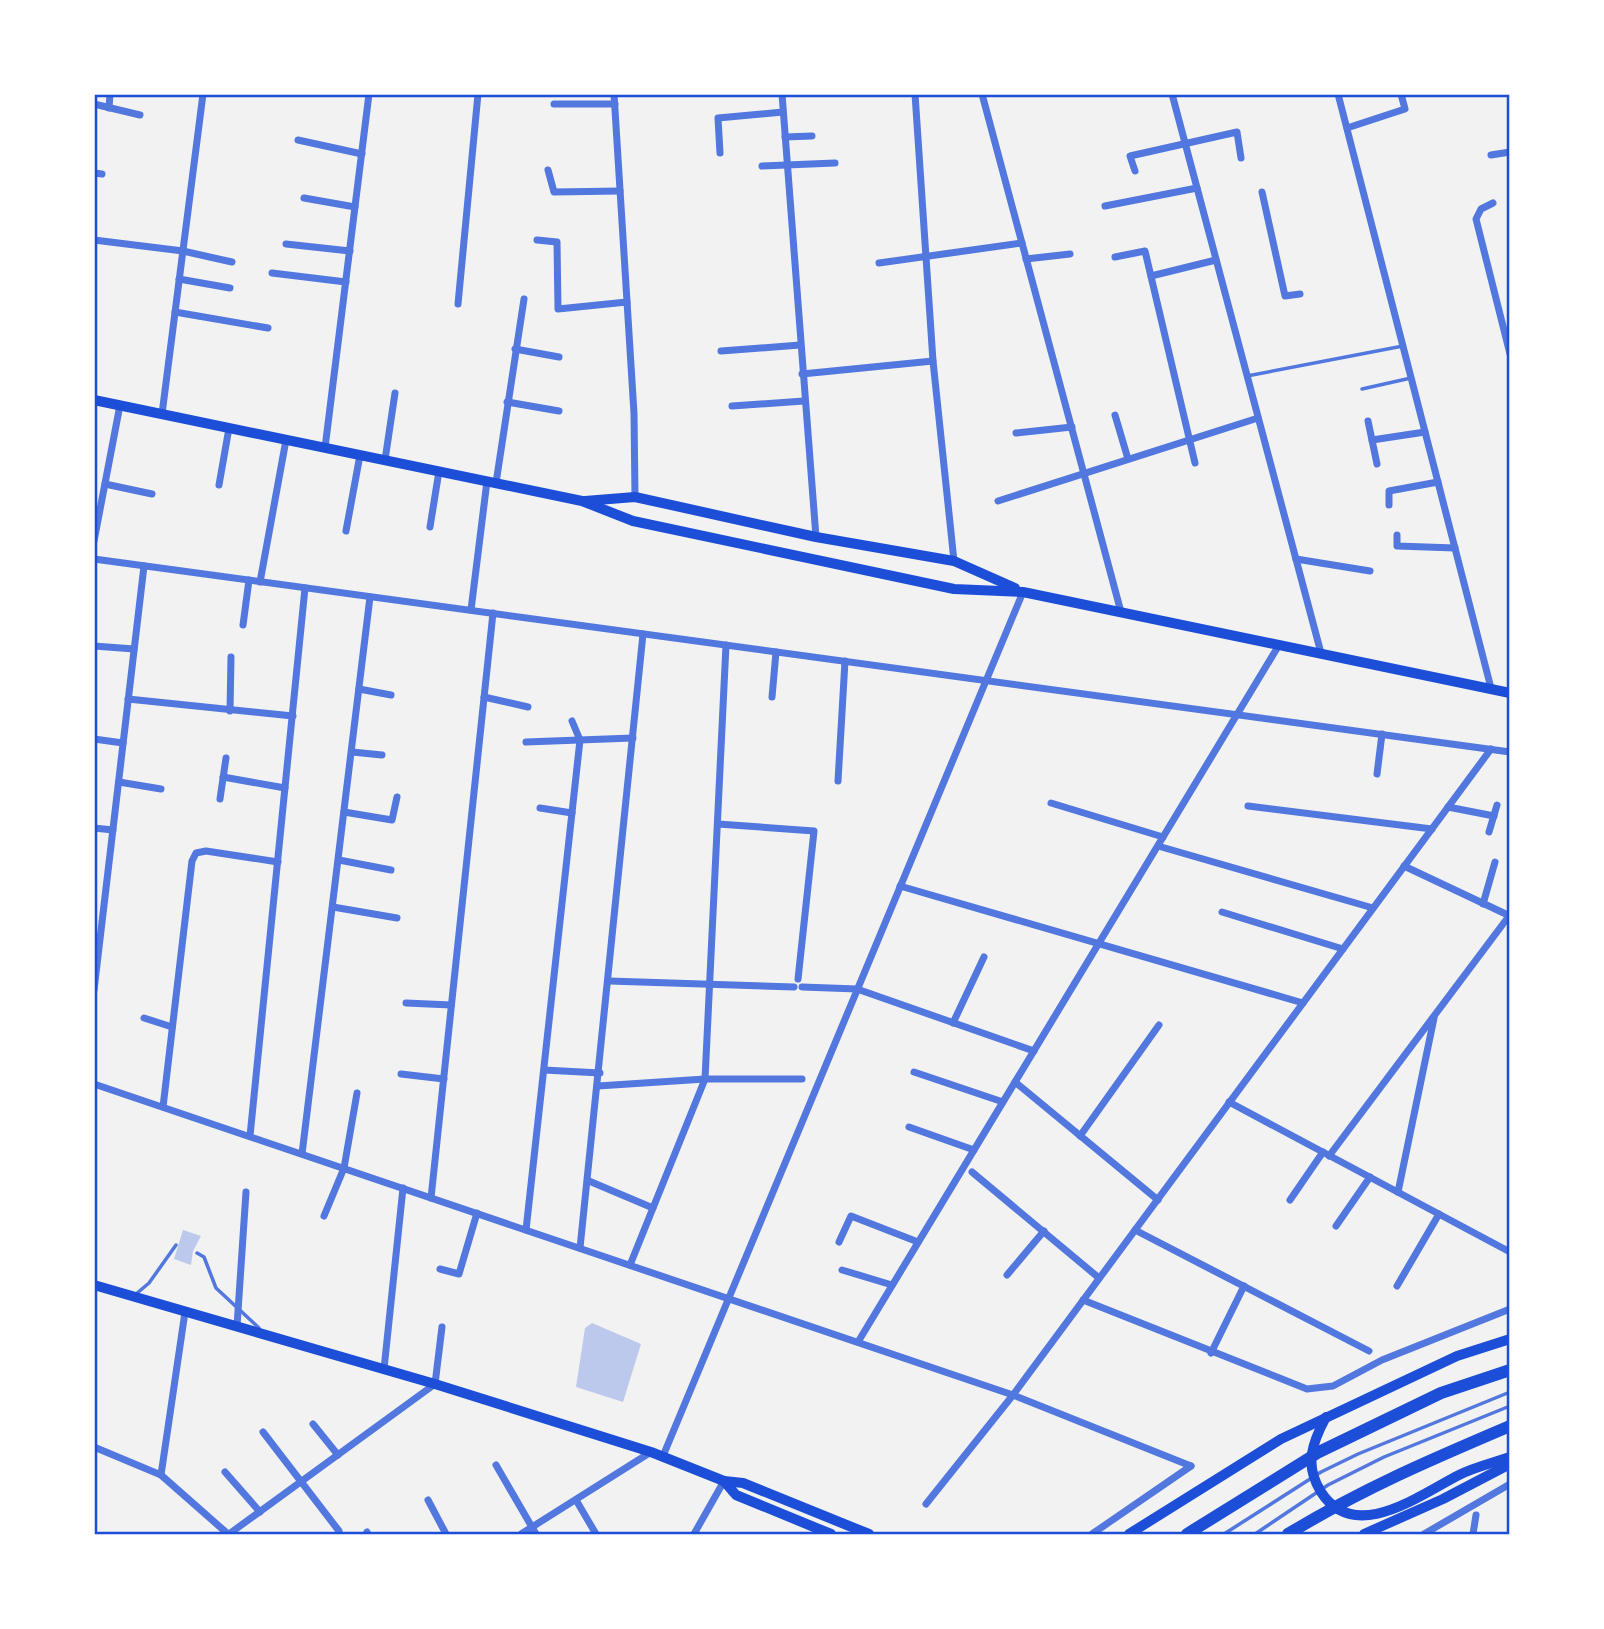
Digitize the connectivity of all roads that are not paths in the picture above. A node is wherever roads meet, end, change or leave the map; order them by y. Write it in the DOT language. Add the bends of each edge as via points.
graph roads {
  1 [pos="110,94"];
  2 [pos="193,94"];
  3 [pos="369,94"];
  4 [pos="478,94"];
  5 [pos="614,94"];
  6 [pos="782,94"];
  7 [pos="915,94"];
  8 [pos="982,94"];
  9 [pos="1171,94"];
  10 [pos="1338,94"];
  11 [pos="1401,94"];
  12 [pos="203,95"];
  13 [pos="94,104"];
  14 [pos="554,104"];
  15 [pos="615,104"];
  16 [pos="109,108"];
  17 [pos="783,113"];
  18 [pos="140,115"];
  19 [pos="1347,128"];
  20 [pos="812,136"];
  21 [pos="785,137"];
  22 [pos="298,140"];
  23 [pos="1185,143"];
  24 [pos="1510,152"];
  25 [pos="720,153"];
  26 [pos="362,154"];
  27 [pos="1492,155"];
  28 [pos="1241,159"];
  29 [pos="835,163"];
  30 [pos="787,165"];
  31 [pos="762,166"];
  32 [pos="548,170"];
  33 [pos="1135,172"];
  34 [pos="1197,188"];
  35 [pos="620,191"];
  36 [pos="1262,192"];
  37 [pos="304,198"];
  38 [pos="1493,203"];
  39 [pos="1105,206"];
  40 [pos="355,207"];
  41 [pos="94,240"];
  42 [pos="537,240"];
  43 [pos="1022,243"];
  44 [pos="286,244"];
  45 [pos="183,251"];
  46 [pos="350,251"];
  47 [pos="1070,254"];
  48 [pos="926,256"];
  49 [pos="1115,257"];
  50 [pos="1026,259"];
  51 [pos="1216,260"];
  52 [pos="232,261"];
  53 [pos="879,263"];
  54 [pos="272,273"];
  55 [pos="1151,276"];
  56 [pos="179,279"];
  57 [pos="346,282"];
  58 [pos="230,288"];
  59 [pos="1300,294"];
  60 [pos="524,299"];
  61 [pos="627,302"];
  62 [pos="458,304"];
  63 [pos="175,312"];
  64 [pos="268,328"];
  65 [pos="800,345"];
  66 [pos="1403,346"];
  67 [pos="515,349"];
  68 [pos="721,351"];
  69 [pos="1510,354"];
  70 [pos="559,357"];
  71 [pos="933,361"];
  72 [pos="802,374"];
  73 [pos="1247,376"];
  74 [pos="1411,378"];
  75 [pos="1362,388"];
  76 [pos="395,393"];
  77 [pos="94,400"];
  78 [pos="804,401"];
  79 [pos="508,402"];
  80 [pos="120,405"];
  81 [pos="732,405"];
  82 [pos="559,411"];
  83 [pos="162,414"];
  84 [pos="1115,415"];
  85 [pos="1258,418"];
  86 [pos="1368,421"];
  87 [pos="1072,427"];
  88 [pos="229,428"];
  89 [pos="1425,432"];
  90 [pos="1016,433"];
  91 [pos="286,440"];
  92 [pos="1190,440"];
  93 [pos="1372,440"];
  94 [pos="325,448"];
  95 [pos="360,455"];
  96 [pos="1128,459"];
  97 [pos="385,460"];
  98 [pos="1195,463"];
  99 [pos="1377,464"];
  100 [pos="439,471"];
  101 [pos="1084,473"];
  102 [pos="492,482"];
  103 [pos="1438,482"];
  104 [pos="105,484"];
  105 [pos="219,485"];
  106 [pos="152,494"];
  107 [pos="635,498"];
  108 [pos="582,501"];
  109 [pos="998,501"];
  110 [pos="1389,505"];
  111 [pos="430,527"];
  112 [pos="346,531"];
  113 [pos="1397,535"];
  114 [pos="816,537"];
  115 [pos="94,541"];
  116 [pos="1455,548"];
  117 [pos="94,559"];
  118 [pos="811,559"];
  119 [pos="1296,559"];
  120 [pos="954,561"];
  121 [pos="144,566"];
  122 [pos="1370,572"];
  123 [pos="249,580"];
  124 [pos="260,582"];
  125 [pos="306,588"];
  126 [pos="1023,592"];
  127 [pos="370,597"];
  128 [pos="471,610"];
  129 [pos="1121,612"];
  130 [pos="493,613"];
  131 [pos="243,625"];
  132 [pos="643,634"];
  133 [pos="726,645"];
  134 [pos="1279,645"];
  135 [pos="94,646"];
  136 [pos="134,649"];
  137 [pos="776,652"];
  138 [pos="1321,653"];
  139 [pos="231,657"];
  140 [pos="845,662"];
  141 [pos="986,681"];
  142 [pos="1491,688"];
  143 [pos="359,689"];
  144 [pos="1510,693"];
  145 [pos="391,695"];
  146 [pos="484,697"];
  147 [pos="772,697"];
  148 [pos="128,699"];
  149 [pos="528,708"];
  150 [pos="230,711"];
  151 [pos="1237,715"];
  152 [pos="293,716"];
  153 [pos="572,721"];
  154 [pos="1382,734"];
  155 [pos="633,738"];
  156 [pos="94,739"];
  157 [pos="580,740"];
  158 [pos="526,742"];
  159 [pos="123,743"];
  160 [pos="1490,749"];
  161 [pos="352,752"];
  162 [pos="1510,752"];
  163 [pos="382,755"];
  164 [pos="226,758"];
  165 [pos="1377,774"];
  166 [pos="223,777"];
  167 [pos="838,781"];
  168 [pos="119,782"];
  169 [pos="285,788"];
  170 [pos="161,789"];
  171 [pos="397,797"];
  172 [pos="220,799"];
  173 [pos="1051,803"];
  174 [pos="1497,805"];
  175 [pos="1248,806"];
  176 [pos="540,807"];
  177 [pos="1448,807"];
  178 [pos="344,812"];
  179 [pos="572,813"];
  180 [pos="1494,816"];
  181 [pos="718,824"];
  182 [pos="94,828"];
  183 [pos="1432,829"];
  184 [pos="113,830"];
  185 [pos="1489,832"];
  186 [pos="1163,837"];
  187 [pos="1158,846"];
  188 [pos="339,860"];
  189 [pos="278,862"];
  190 [pos="1495,862"];
  191 [pos="1404,866"];
  192 [pos="391,870"];
  193 [pos="901,886"];
  194 [pos="1483,904"];
  195 [pos="333,907"];
  196 [pos="1373,908"];
  197 [pos="1222,912"];
  198 [pos="1509,916"];
  199 [pos="397,918"];
  200 [pos="1100,941"];
  201 [pos="1343,949"];
  202 [pos="984,957"];
  203 [pos="609,981"];
  204 [pos="710,984"];
  205 [pos="798,984"];
  206 [pos="857,989"];
  207 [pos="94,990"];
  208 [pos="406,1003"];
  209 [pos="1303,1003"];
  210 [pos="451,1005"];
  211 [pos="1434,1016"];
  212 [pos="144,1018"];
  213 [pos="953,1023"];
  214 [pos="1159,1024"];
  215 [pos="173,1027"];
  216 [pos="1034,1051"];
  217 [pos="544,1070"];
  218 [pos="914,1072"];
  219 [pos="401,1073"];
  220 [pos="600,1073"];
  221 [pos="443,1079"];
  222 [pos="705,1079"];
  223 [pos="803,1079"];
  224 [pos="1015,1082"];
  225 [pos="94,1084"];
  226 [pos="598,1086"];
  227 [pos="357,1093"];
  228 [pos="1003,1102"];
  229 [pos="1229,1102"];
  230 [pos="163,1107"];
  231 [pos="909,1128"];
  232 [pos="250,1136"];
  233 [pos="1080,1136"];
  234 [pos="974,1150"];
  235 [pos="302,1154"];
  236 [pos="1326,1154"];
  237 [pos="344,1168"];
  238 [pos="972,1172"];
  239 [pos="1370,1177"];
  240 [pos="589,1181"];
  241 [pos="403,1188"];
  242 [pos="246,1192"];
  243 [pos="1398,1192"];
  244 [pos="431,1198"];
  245 [pos="1157,1200"];
  246 [pos="1290,1200"];
  247 [pos="653,1208"];
  248 [pos="477,1213"];
  249 [pos="1439,1214"];
  250 [pos="324,1216"];
  251 [pos="1336,1226"];
  252 [pos="526,1230"];
  253 [pos="1135,1230"];
  254 [pos="1044,1231"];
  255 [pos="839,1242"];
  256 [pos="918,1242"];
  257 [pos="176,1245"];
  258 [pos="580,1248"];
  259 [pos="1510,1252"];
  260 [pos="197,1253"];
  261 [pos="630,1265"];
  262 [pos="440,1269"];
  263 [pos="842,1270"];
  264 [pos="1007,1275"];
  265 [pos="1099,1279"];
  266 [pos="94,1285"];
  267 [pos="892,1286"];
  268 [pos="1244,1286"];
  269 [pos="1397,1286"];
  270 [pos="133,1296"];
  271 [pos="729,1298"];
  272 [pos="1083,1300"];
  273 [pos="237,1308"];
  274 [pos="1510,1309"];
  275 [pos="185,1312"];
  276 [pos="237,1326"];
  277 [pos="442,1327"];
  278 [pos="265,1335"];
  279 [pos="1510,1339"];
  280 [pos="858,1342"];
  281 [pos="1369,1351"];
  282 [pos="1211,1353"];
  283 [pos="384,1369"];
  284 [pos="1510,1370"];
  285 [pos="435,1384"];
  286 [pos="1510,1392"];
  287 [pos="1013,1395"];
  288 [pos="1510,1406"];
  289 [pos="1326,1417"];
  290 [pos="313,1424"];
  291 [pos="1510,1426"];
  292 [pos="263,1432"];
  293 [pos="94,1447"];
  294 [pos="652,1452"];
  295 [pos="338,1455"];
  296 [pos="663,1456"];
  297 [pos="1510,1457"];
  298 [pos="1510,1464"];
  299 [pos="496,1465"];
  300 [pos="225,1472"];
  301 [pos="161,1475"];
  302 [pos="303,1480"];
  303 [pos="724,1481"];
  304 [pos="1510,1484"];
  305 [pos="428,1500"];
  306 [pos="576,1500"];
  307 [pos="926,1504"];
  308 [pos="260,1512"];
  309 [pos="1476,1515"];
  310 [pos="339,1531"];
  311 [pos="534,1531"];
  312 [pos="866,1534"];
  313 [pos="229,1535"];
  314 [pos="446,1535"];
  315 [pos="521,1535"];
  316 [pos="596,1535"];
  317 [pos="694,1535"];
  318 [pos="831,1535"];
  319 [pos="1092,1535"];
  320 [pos="1129,1535"];
  321 [pos="1187,1535"];
  322 [pos="1224,1535"];
  323 [pos="1255,1535"];
  324 [pos="1288,1535"];
  325 [pos="1364,1535"];
  326 [pos="1424,1535"];
  327 [pos="1473,1535"];
  1 -- 16 [label="street"];
  2 -- 12 [label="street"];
  3 -- 26 [label="street"];
  4 -- 62 [label="street"];
  5 -- 15 [label="street"];
  6 -- 17 [label="street"];
  7 -- 48 [label="street"];
  8 -- 43 [label="street"];
  9 -- 23 [label="street"];
  10 -- 19 [label="street"];
  11 -- 19 [label="street" via="1405,109"];
  12 -- 45 [label="street"];
  13 -- 16 [label="street"];
  14 -- 15 [label="street"];
  15 -- 35 [label="street"];
  16 -- 18 [label="street"];
  17 -- 21 [label="street"];
  17 -- 25 [label="street" via="718,118"];
  19 -- 66 [label="street"];
  20 -- 21 [label="street"];
  21 -- 30 [label="street"];
  22 -- 26 [label="street"];
  23 -- 28 [label="street" via="1237,132"];
  23 -- 33 [label="street" via="1130,156"];
  23 -- 34 [label="street"];
  24 -- 27 [label="street"];
  26 -- 40 [label="street"];
  29 -- 30 [label="street"];
  30 -- 31 [label="street"];
  30 -- 65 [label="street"];
  32 -- 35 [label="street" via="554,192"];
  34 -- 39 [label="street"];
  34 -- 51 [label="street"];
  35 -- 61 [label="street"];
  36 -- 59 [label="street" via="1285,296"];
  37 -- 40 [label="street"];
  38 -- 69 [label="street" via="1481,209 1476,219"];
  40 -- 46 [label="street"];
  41 -- 45 [label="street"];
  42 -- 61 [label="street" via="557,242 558,309"];
  43 -- 48 [label="street"];
  43 -- 50 [label="street"];
  44 -- 46 [label="street"];
  45 -- 52 [label="street"];
  45 -- 56 [label="street"];
  46 -- 57 [label="street"];
  47 -- 50 [label="street"];
  48 -- 53 [label="street"];
  48 -- 71 [label="street"];
  49 -- 55 [label="street" via="1145,251"];
  50 -- 87 [label="street"];
  51 -- 55 [label="street"];
  51 -- 73 [label="street"];
  54 -- 57 [label="street"];
  55 -- 92 [label="street"];
  56 -- 58 [label="street"];
  56 -- 63 [label="street"];
  57 -- 94 [label="street"];
  60 -- 67 [label="street"];
  61 -- 107 [label="street"];
  63 -- 64 [label="street"];
  63 -- 83 [label="street"];
  65 -- 68 [label="street"];
  65 -- 72 [label="street"];
  66 -- 73 [label="lane"];
  66 -- 74 [label="street"];
  67 -- 70 [label="street"];
  67 -- 79 [label="street"];
  71 -- 72 [label="street"];
  71 -- 120 [label="street"];
  72 -- 78 [label="street"];
  73 -- 85 [label="street"];
  74 -- 75 [label="lane"];
  74 -- 89 [label="street"];
  76 -- 97 [label="street"];
  77 -- 80 [label="main road"];
  78 -- 81 [label="street"];
  78 -- 114 [label="street"];
  79 -- 82 [label="street"];
  79 -- 102 [label="street"];
  80 -- 83 [label="main road"];
  80 -- 104 [label="street"];
  83 -- 88 [label="main road"];
  84 -- 96 [label="street"];
  85 -- 92 [label="street"];
  85 -- 119 [label="street"];
  86 -- 93 [label="street"];
  87 -- 90 [label="street"];
  87 -- 101 [label="street"];
  88 -- 91 [label="main road"];
  88 -- 105 [label="street"];
  89 -- 93 [label="street"];
  89 -- 103 [label="street"];
  91 -- 94 [label="main road"];
  91 -- 124 [label="street"];
  92 -- 96 [label="street"];
  92 -- 98 [label="street"];
  93 -- 99 [label="street"];
  94 -- 95 [label="main road"];
  95 -- 97 [label="main road"];
  95 -- 112 [label="street"];
  96 -- 101 [label="street"];
  97 -- 100 [label="main road"];
  100 -- 102 [label="main road"];
  100 -- 111 [label="street"];
  101 -- 109 [label="street"];
  101 -- 129 [label="street"];
  102 -- 108 [label="main road"];
  102 -- 128 [label="street"];
  103 -- 110 [label="street" via="1389,491"];
  103 -- 116 [label="street"];
  104 -- 106 [label="street"];
  104 -- 115 [label="street"];
  107 -- 108 [label="main road"];
  107 -- 114 [label="main road"];
  108 -- 118 [label="main road" via="633,521"];
  113 -- 116 [label="street" via="1397,546"];
  114 -- 118 [label="main road"];
  114 -- 120 [label="main road"];
  116 -- 142 [label="street"];
  117 -- 121 [label="street"];
  118 -- 126 [label="main road" via="954,589"];
  119 -- 122 [label="street"];
  119 -- 138 [label="street"];
  120 -- 126 [label="main road"];
  121 -- 123 [label="street"];
  121 -- 136 [label="street"];
  123 -- 124 [label="street"];
  123 -- 131 [label="street"];
  124 -- 125 [label="street"];
  125 -- 127 [label="street"];
  125 -- 152 [label="street"];
  126 -- 129 [label="main road"];
  126 -- 141 [label="street"];
  127 -- 128 [label="street"];
  127 -- 143 [label="street"];
  128 -- 130 [label="street"];
  129 -- 134 [label="main road"];
  130 -- 132 [label="street"];
  130 -- 146 [label="street"];
  132 -- 133 [label="street"];
  132 -- 155 [label="street"];
  133 -- 137 [label="street"];
  133 -- 181 [label="street"];
  134 -- 138 [label="main road"];
  134 -- 151 [label="street"];
  135 -- 136 [label="street"];
  136 -- 148 [label="street"];
  137 -- 140 [label="street"];
  137 -- 147 [label="street"];
  138 -- 142 [label="main road"];
  139 -- 150 [label="street"];
  140 -- 141 [label="street"];
  140 -- 167 [label="street"];
  141 -- 151 [label="street"];
  141 -- 193 [label="street"];
  142 -- 144 [label="main road"];
  143 -- 145 [label="street"];
  143 -- 161 [label="street"];
  146 -- 149 [label="street"];
  146 -- 210 [label="street"];
  148 -- 150 [label="street"];
  148 -- 159 [label="street"];
  150 -- 152 [label="street"];
  151 -- 154 [label="street"];
  151 -- 186 [label="street"];
  152 -- 169 [label="street"];
  153 -- 157 [label="street"];
  154 -- 160 [label="street"];
  154 -- 165 [label="street"];
  155 -- 157 [label="street"];
  155 -- 203 [label="street"];
  156 -- 159 [label="street"];
  157 -- 158 [label="street"];
  157 -- 179 [label="street"];
  159 -- 168 [label="street"];
  160 -- 162 [label="street"];
  160 -- 177 [label="street"];
  161 -- 163 [label="street"];
  161 -- 178 [label="street"];
  164 -- 166 [label="street"];
  166 -- 169 [label="street"];
  166 -- 172 [label="street"];
  168 -- 170 [label="street"];
  168 -- 184 [label="street"];
  169 -- 189 [label="street"];
  171 -- 178 [label="street" via="392,820"];
  173 -- 186 [label="street"];
  174 -- 180 [label="street"];
  175 -- 183 [label="street"];
  176 -- 179 [label="street"];
  177 -- 180 [label="street"];
  177 -- 183 [label="street"];
  178 -- 188 [label="street"];
  179 -- 217 [label="street"];
  180 -- 185 [label="street"];
  181 -- 204 [label="street"];
  181 -- 205 [label="street" via="814,831"];
  182 -- 184 [label="street"];
  183 -- 191 [label="street"];
  184 -- 207 [label="street"];
  186 -- 187 [label="street"];
  187 -- 196 [label="street"];
  187 -- 200 [label="street"];
  188 -- 192 [label="street"];
  188 -- 195 [label="street"];
  189 -- 215 [label="street" via="197,853 192,861"];
  189 -- 232 [label="street"];
  190 -- 194 [label="street"];
  191 -- 194 [label="street"];
  191 -- 196 [label="street"];
  193 -- 200 [label="street"];
  193 -- 206 [label="street"];
  194 -- 198 [label="street"];
  195 -- 199 [label="street"];
  195 -- 235 [label="street"];
  196 -- 201 [label="street"];
  197 -- 201 [label="street"];
  198 -- 211 [label="street"];
  200 -- 209 [label="street"];
  200 -- 216 [label="street"];
  201 -- 209 [label="street"];
  202 -- 213 [label="street"];
  203 -- 204 [label="street"];
  203 -- 220 [label="street"];
  204 -- 205 [label="street"];
  204 -- 222 [label="street"];
  205 -- 206 [label="street"];
  206 -- 213 [label="street"];
  206 -- 271 [label="street"];
  208 -- 210 [label="street"];
  209 -- 229 [label="street"];
  210 -- 221 [label="street"];
  211 -- 236 [label="street"];
  211 -- 243 [label="street"];
  212 -- 215 [label="street"];
  213 -- 216 [label="street"];
  214 -- 233 [label="street"];
  215 -- 230 [label="street"];
  216 -- 224 [label="street"];
  217 -- 220 [label="street"];
  217 -- 252 [label="street"];
  218 -- 228 [label="street"];
  219 -- 221 [label="street"];
  220 -- 226 [label="street"];
  221 -- 244 [label="street"];
  222 -- 223 [label="street"];
  222 -- 226 [label="street"];
  222 -- 247 [label="street"];
  224 -- 228 [label="street"];
  224 -- 233 [label="street"];
  225 -- 230 [label="street"];
  226 -- 240 [label="street"];
  227 -- 237 [label="street"];
  228 -- 234 [label="street"];
  229 -- 236 [label="street"];
  229 -- 245 [label="street"];
  230 -- 232 [label="street"];
  231 -- 234 [label="street"];
  232 -- 235 [label="street"];
  233 -- 245 [label="street"];
  234 -- 256 [label="street"];
  235 -- 237 [label="street"];
  236 -- 239 [label="street"];
  236 -- 246 [label="street"];
  237 -- 241 [label="street"];
  237 -- 250 [label="street"];
  238 -- 254 [label="street"];
  239 -- 243 [label="street"];
  239 -- 251 [label="street"];
  240 -- 247 [label="street"];
  240 -- 258 [label="street"];
  241 -- 244 [label="street"];
  241 -- 283 [label="street"];
  242 -- 273 [label="street"];
  243 -- 249 [label="street"];
  244 -- 248 [label="street"];
  245 -- 253 [label="street"];
  247 -- 261 [label="street"];
  248 -- 252 [label="street"];
  248 -- 262 [label="street" via="459,1274"];
  249 -- 259 [label="street"];
  249 -- 269 [label="street"];
  252 -- 258 [label="street"];
  253 -- 265 [label="street"];
  253 -- 268 [label="street"];
  254 -- 264 [label="street"];
  254 -- 265 [label="street"];
  255 -- 256 [label="street" via="851,1216"];
  256 -- 267 [label="street"];
  257 -- 270 [label="lane" via="149,1283"];
  258 -- 261 [label="street"];
  260 -- 273 [label="lane" via="204,1257 216,1288"];
  261 -- 271 [label="street"];
  263 -- 267 [label="street"];
  265 -- 272 [label="street"];
  266 -- 270 [label="main road"];
  267 -- 280 [label="street"];
  268 -- 281 [label="street"];
  268 -- 282 [label="street"];
  270 -- 275 [label="main road"];
  271 -- 280 [label="street"];
  271 -- 296 [label="street"];
  272 -- 282 [label="street"];
  272 -- 287 [label="street"];
  273 -- 276 [label="street"];
  273 -- 278 [label="lane"];
  274 -- 282 [label="street" via="1382,1360 1333,1386 1307,1390"];
  275 -- 276 [label="main road"];
  275 -- 301 [label="street"];
  276 -- 278 [label="main road"];
  277 -- 285 [label="street"];
  278 -- 283 [label="main road"];
  279 -- 289 [label="main road" via="1457,1356"];
  280 -- 287 [label="street"];
  283 -- 285 [label="main road"];
  284 -- 321 [label="highway" via="1441,1393 1319,1452"];
  285 -- 294 [label="main road"];
  285 -- 295 [label="street"];
  286 -- 322 [label="lane" via="1321,1472"];
  287 -- 307 [label="street"];
  287 -- 319 [label="street" via="1191,1466"];
  288 -- 323 [label="lane" via="1328,1485"];
  289 -- 297 [label="main road" via="1313,1442 1310,1461 1315,1482 1326,1500 1342,1511 1360,1515 1399,1508 1462,1474"];
  289 -- 320 [label="main road" via="1281,1439"];
  290 -- 295 [label="street"];
  291 -- 324 [label="highway" via="1347,1498"];
  292 -- 302 [label="street"];
  293 -- 301 [label="street"];
  294 -- 296 [label="main road"];
  294 -- 306 [label="street"];
  295 -- 302 [label="street"];
  296 -- 303 [label="main road"];
  298 -- 325 [label="main road"];
  299 -- 311 [label="street"];
  300 -- 308 [label="street"];
  301 -- 313 [label="street"];
  302 -- 308 [label="street"];
  302 -- 310 [label="street"];
  303 -- 312 [label="main road" via="743,1483"];
  303 -- 317 [label="street"];
  303 -- 318 [label="main road" via="736,1495"];
  304 -- 326 [label="street"];
  305 -- 314 [label="street"];
  306 -- 311 [label="street"];
  306 -- 316 [label="street"];
  308 -- 313 [label="street"];
  309 -- 327 [label="street"];
  311 -- 315 [label="street"];
}
